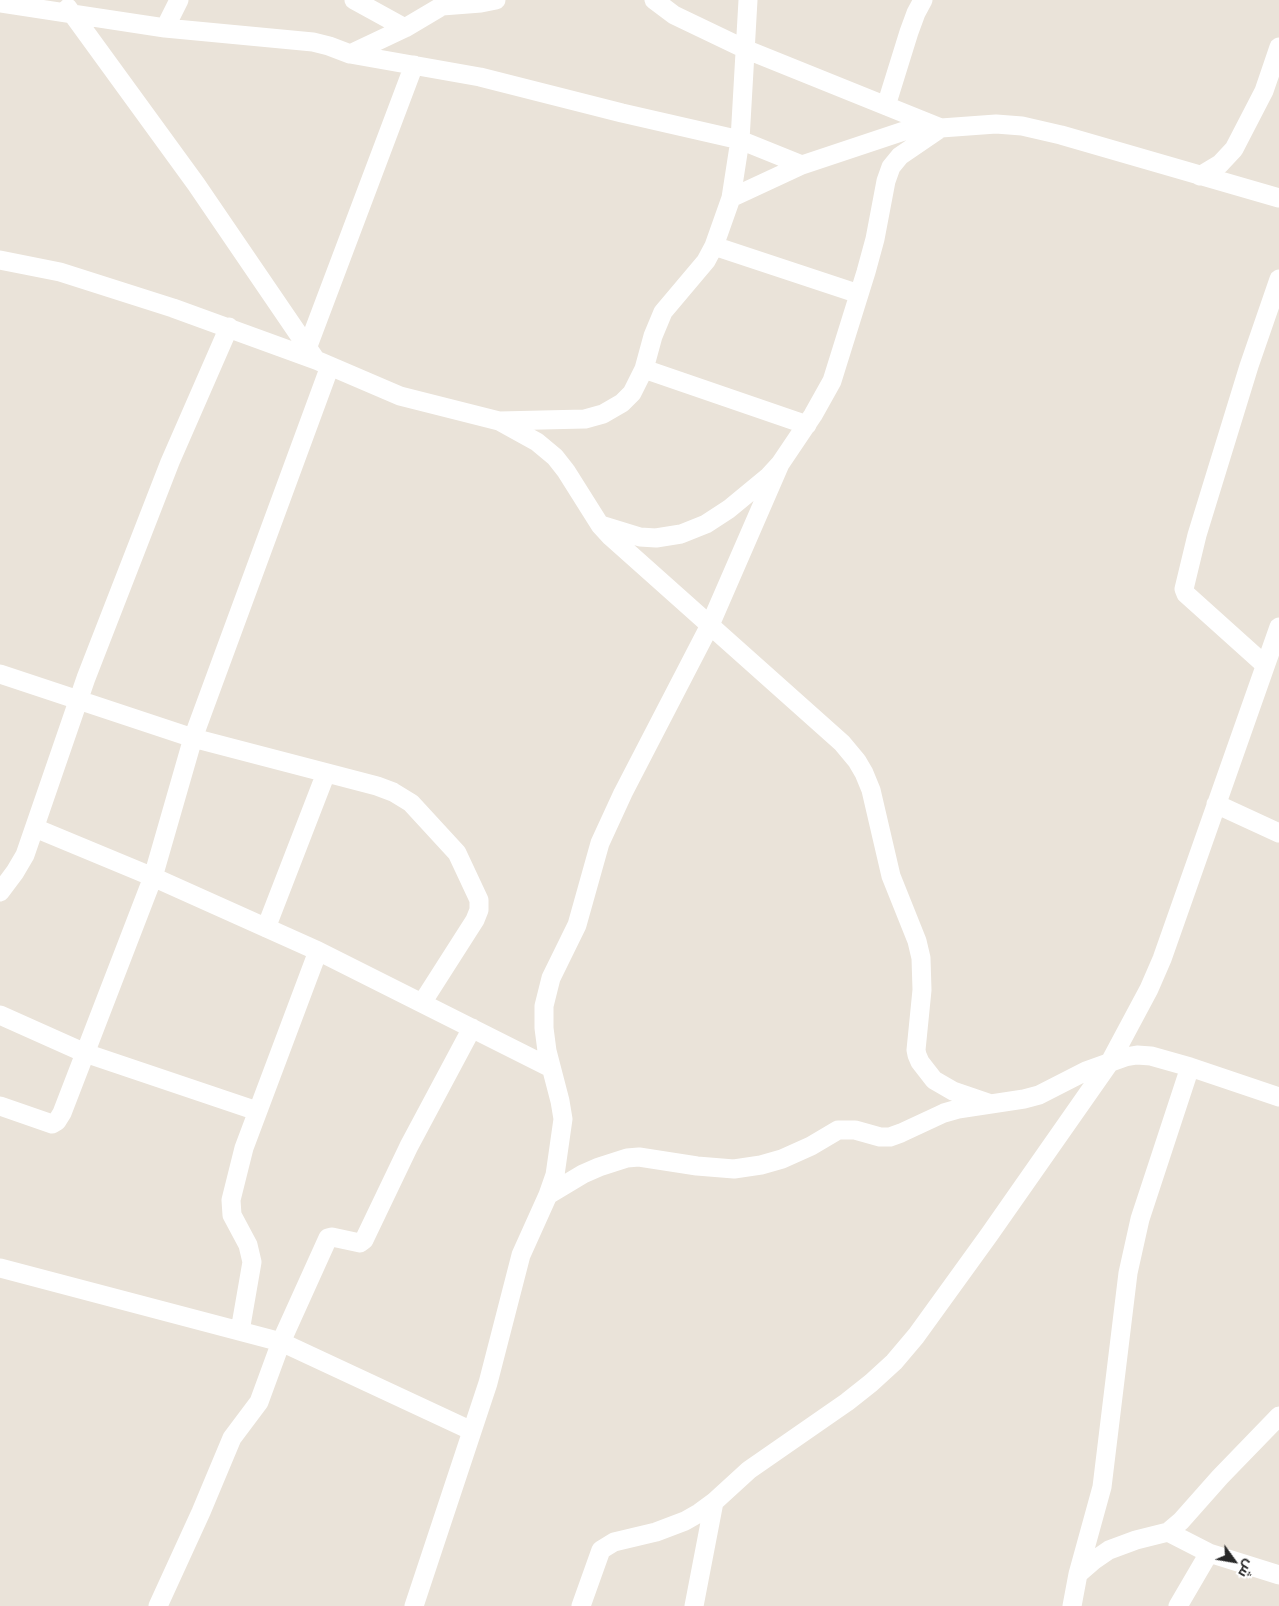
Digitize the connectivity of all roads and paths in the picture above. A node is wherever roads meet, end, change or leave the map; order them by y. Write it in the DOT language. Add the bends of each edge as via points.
graph roads {
  1 [pos="179,0"];
  2 [pos="354,0"];
  3 [pos="496,0"];
  4 [pos="654,0"];
  5 [pos="748,0"];
  6 [pos="923,0"];
  7 [pos="0,3"];
  8 [pos="442,3"];
  9 [pos="68,7"];
  10 [pos="165,28"];
  11 [pos="406,28"];
  12 [pos="1279,47"];
  13 [pos="745,49"];
  14 [pos="350,54"];
  15 [pos="414,65"];
  16 [pos="886,106"];
  17 [pos="934,126"];
  18 [pos="740,140"];
  19 [pos="802,165"];
  20 [pos="1200,176"];
  21 [pos="731,198"];
  22 [pos="1279,198"];
  23 [pos="714,246"];
  24 [pos="0,260"];
  25 [pos="1279,279"];
  26 [pos="859,294"];
  27 [pos="229,327"];
  28 [pos="318,358"];
  29 [pos="644,369"];
  30 [pos="500,421"];
  31 [pos="806,424"];
  32 [pos="780,464"];
  33 [pos="600,525"];
  34 [pos="710,625"];
  35 [pos="1279,627"];
  36 [pos="1265,665"];
  37 [pos="0,674"];
  38 [pos="79,700"];
  39 [pos="193,738"];
  40 [pos="326,773"];
  41 [pos="1216,804"];
  42 [pos="35,828"];
  43 [pos="1279,832"];
  44 [pos="153,878"];
  45 [pos="0,892"];
  46 [pos="266,928"];
  47 [pos="318,951"];
  48 [pos="422,1003"];
  49 [pos="0,1016"];
  50 [pos="472,1028"];
  51 [pos="85,1053"];
  52 [pos="1110,1062"];
  53 [pos="1190,1067"];
  54 [pos="551,1068"];
  55 [pos="1279,1097"];
  56 [pos="991,1104"];
  57 [pos="0,1106"];
  58 [pos="257,1111"];
  59 [pos="548,1195"];
  60 [pos="0,1268"];
  61 [pos="240,1331"];
  62 [pos="282,1342"];
  63 [pos="1279,1416"];
  64 [pos="472,1431"];
  65 [pos="714,1502"];
  66 [pos="1168,1532"];
  67 [pos="1209,1553"];
  68 [pos="1078,1574"];
  69 [pos="1279,1575"];
  70 [pos="158,1606"];
  71 [pos="414,1606"];
  72 [pos="581,1606"];
  73 [pos="694,1606"];
  74 [pos="1072,1606"];
  75 [pos="1178,1606"];
  1 -- 10 [label="street"];
  2 -- 11 [label="street"];
  3 -- 8 [label="street"];
  4 -- 13 [label="street" via="674,15"];
  5 -- 13 [label="street"];
  6 -- 16 [label="street" via="909,32"];
  7 -- 9 [label="street"];
  8 -- 11 [label="street"];
  9 -- 10 [label="street"];
  9 -- 28 [label="street"];
  10 -- 14 [label="street" via="313,42"];
  11 -- 14 [label="street"];
  12 -- 20 [label="street" via="1264,91 1234,149 1220,164"];
  13 -- 16 [label="street"];
  13 -- 18 [label="street"];
  14 -- 15 [label="street"];
  15 -- 18 [label="street" via="480,77"];
  15 -- 28 [label="street"];
  16 -- 17 [label="street"];
  17 -- 19 [label="street"];
  17 -- 20 [label="street" via="1022,126"];
  17 -- 26 [label="street" via="891,167"];
  18 -- 19 [label="street"];
  18 -- 21 [label="street"];
  19 -- 21 [label="street"];
  20 -- 22 [label="street"];
  21 -- 23 [label="street"];
  23 -- 26 [label="street"];
  23 -- 29 [label="street" via="706,261 663,312"];
  24 -- 27 [label="street" via="60,272"];
  25 -- 36 [label="street" via="1203,516 1184,589"];
  26 -- 31 [label="street" via="832,381"];
  27 -- 28 [label="street"];
  27 -- 38 [label="street" via="170,462"];
  28 -- 30 [label="street" via="400,396"];
  28 -- 39 [label="street"];
  29 -- 30 [label="street" via="632,393 603,414 585,419"];
  29 -- 31 [label="street"];
  30 -- 33 [label="street" via="537,442 555,457"];
  31 -- 32 [label="street"];
  32 -- 33 [label="street" via="729,509 706,524 681,534 640,537"];
  32 -- 34 [label="street"];
  33 -- 34 [label="street"];
  34 -- 54 [label="street" via="600,843 577,924 551,978 544,1014"];
  34 -- 56 [label="street" via="842,743 864,773 891,876 921,958 917,1055 934,1080 953,1091"];
  35 -- 36 [label="street"];
  36 -- 41 [label="street"];
  37 -- 38 [label="street"];
  38 -- 39 [label="street"];
  38 -- 42 [label="street"];
  39 -- 40 [label="street"];
  39 -- 44 [label="street"];
  40 -- 46 [label="street"];
  40 -- 48 [label="street" via="377,786 411,803 457,853 475,888 479,900 475,920"];
  41 -- 43 [label="street"];
  41 -- 52 [label="street" via="1162,959"];
  42 -- 44 [label="street"];
  42 -- 45 [label="street" via="25,855"];
  44 -- 46 [label="street"];
  44 -- 51 [label="street"];
  46 -- 47 [label="street"];
  47 -- 48 [label="street"];
  47 -- 58 [label="street"];
  48 -- 50 [label="street"];
  49 -- 51 [label="street"];
  50 -- 54 [label="street"];
  50 -- 62 [label="street" via="409,1146 364,1240 360,1243 328,1238"];
  51 -- 57 [label="street" via="62,1112 54,1124"];
  51 -- 58 [label="street"];
  52 -- 53 [label="street" via="1125,1057 1150,1056"];
  52 -- 56 [label="street" via="1038,1095"];
  52 -- 65 [label="street" via="916,1336 894,1362 847,1402 749,1470"];
  53 -- 55 [label="street"];
  53 -- 68 [label="street" via="1140,1219 1128,1272 1102,1488"];
  54 -- 59 [label="street" via="563,1119 555,1175"];
  56 -- 59 [label="street" via="944,1113 890,1137 838,1130 811,1146 761,1165 734,1169 627,1158 583,1174"];
  58 -- 61 [label="street" via="231,1200 232,1215 248,1245 252,1262"];
  59 -- 64 [label="street" via="521,1255"];
  60 -- 61 [label="street"];
  61 -- 62 [label="street"];
  62 -- 64 [label="street"];
  62 -- 70 [label="street" via="259,1402 232,1438"];
  63 -- 66 [label="street"];
  64 -- 71 [label="street"];
  65 -- 72 [label="street" via="685,1521 614,1542 601,1550"];
  65 -- 73 [label="street"];
  66 -- 67 [label="street"];
  66 -- 68 [label="street" via="1109,1550"];
  67 -- 69 [label="street"];
  67 -- 75 [label="street"];
  68 -- 74 [label="street"];
}
